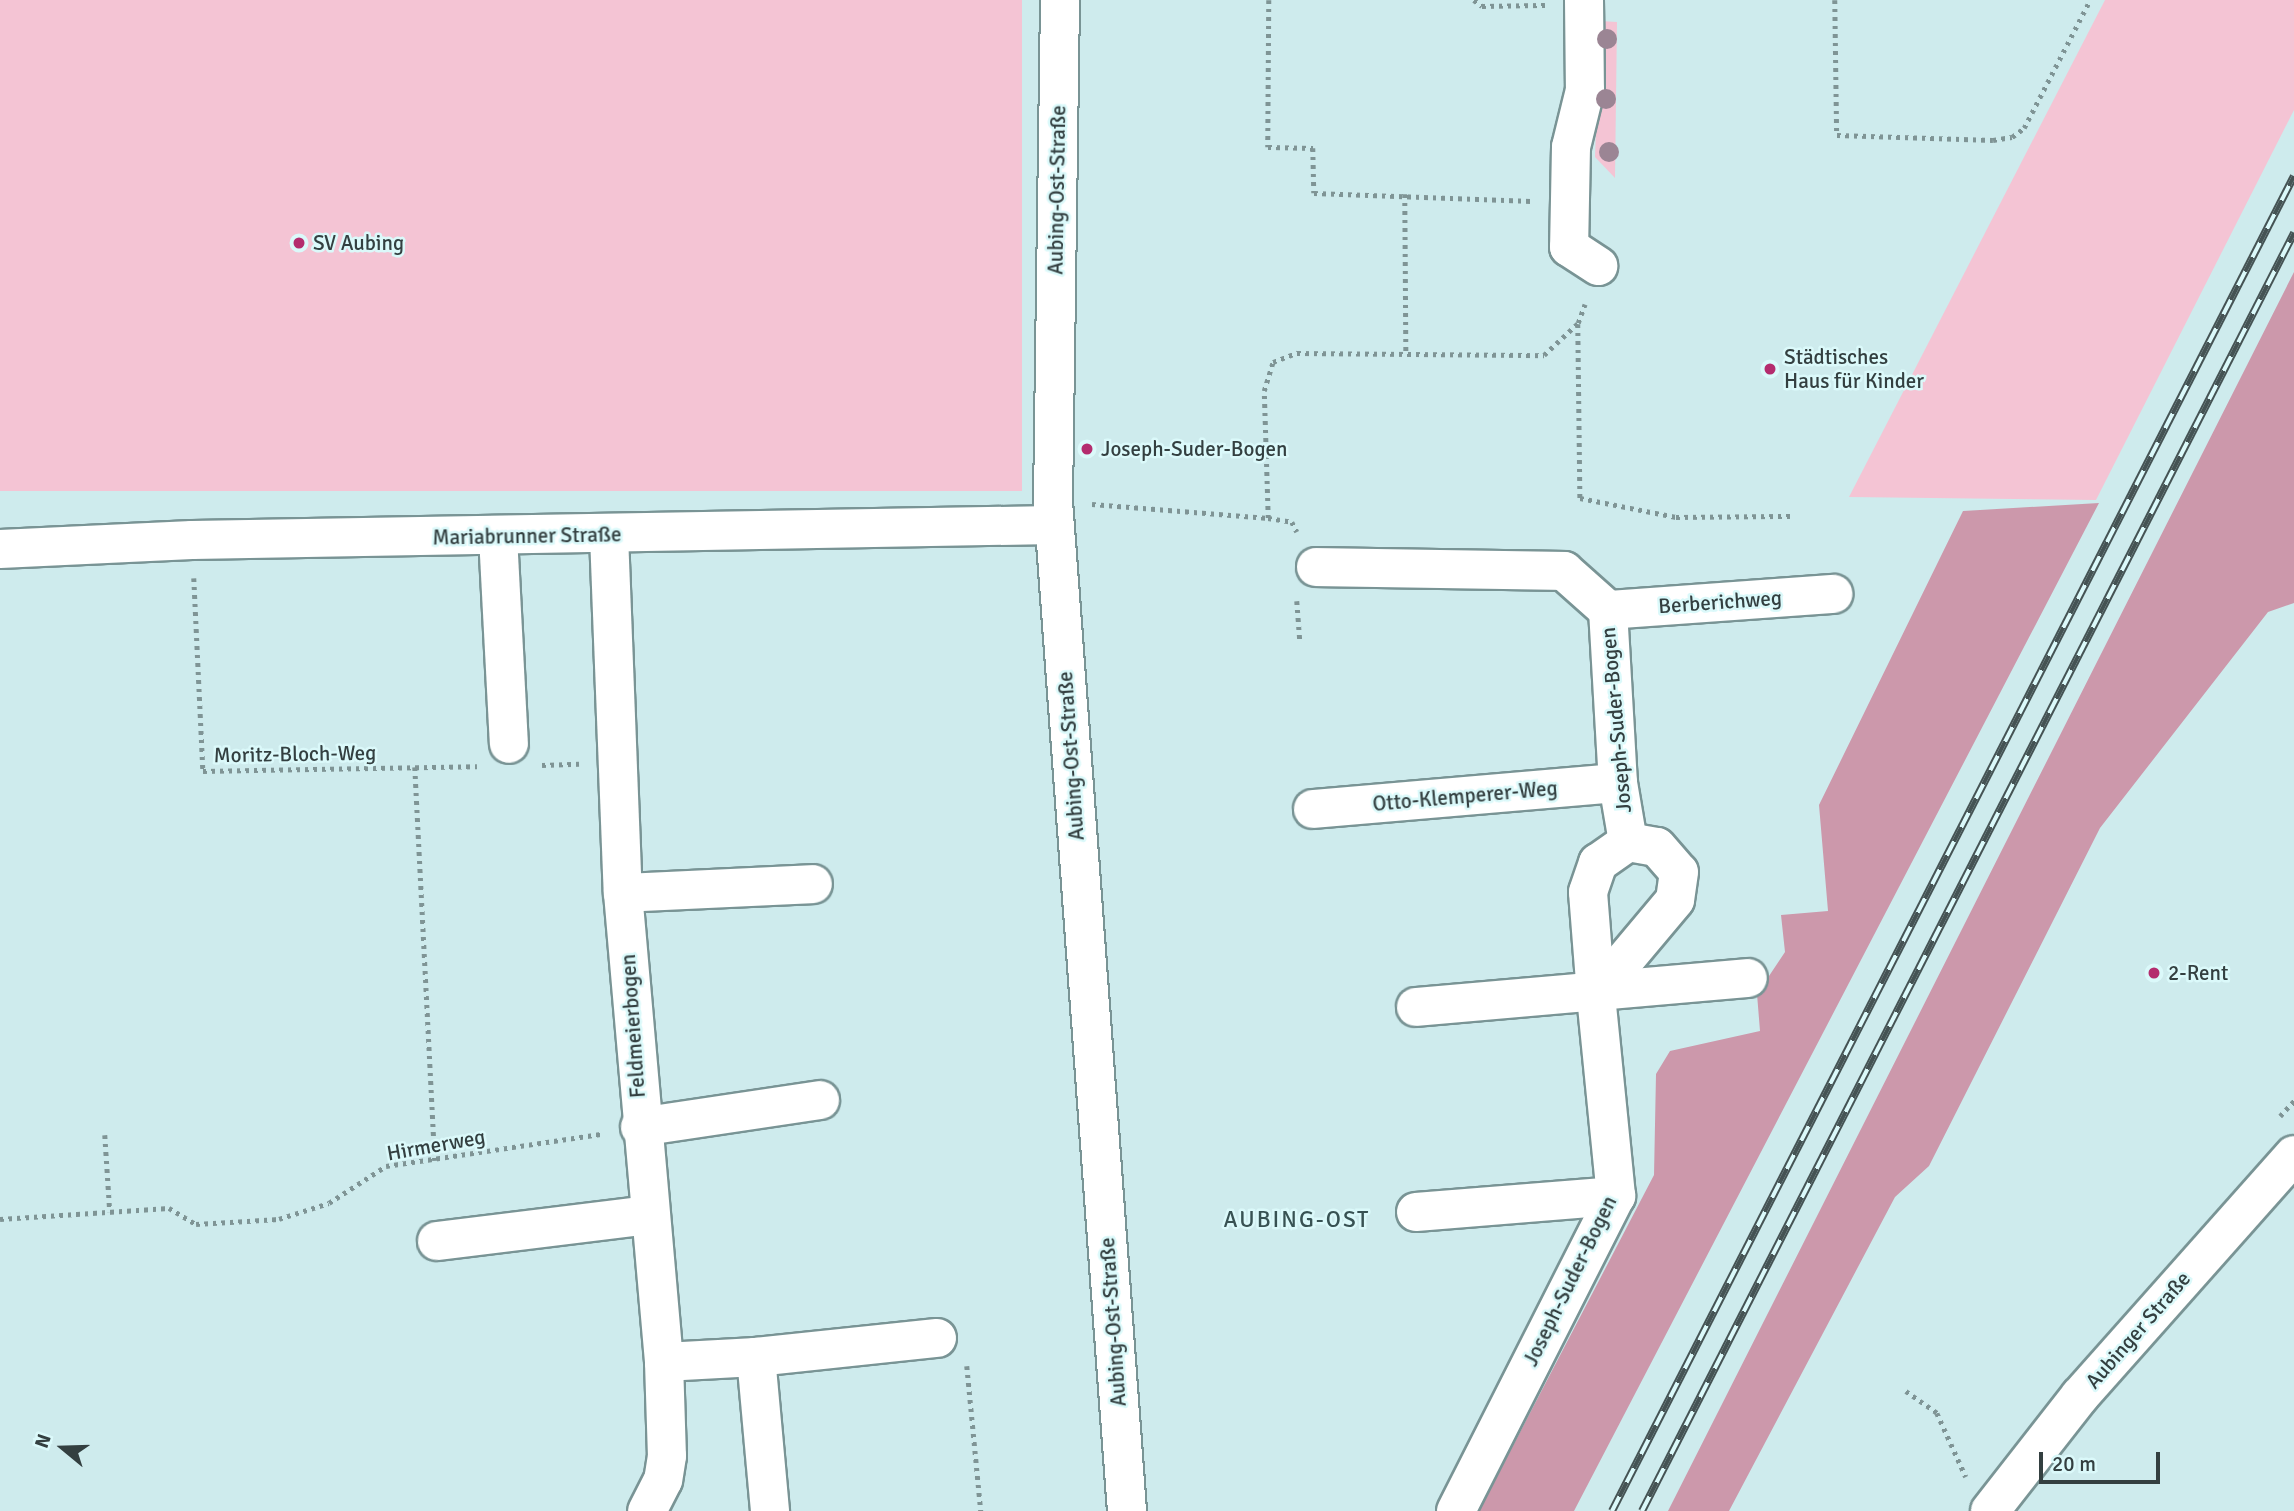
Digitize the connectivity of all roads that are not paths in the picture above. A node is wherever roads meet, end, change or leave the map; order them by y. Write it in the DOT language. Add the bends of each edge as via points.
graph roads {
  1 [pos="1060,0"];
  2 [pos="1584,0"];
  3 [pos="1598,267"];
  4 [pos="1054,513"];
  5 [pos="608,535"];
  6 [pos="498,536"];
  7 [pos="0,548"];
  8 [pos="1316,567"];
  9 [pos="1833,594"];
  10 [pos="1608,610"];
  11 [pos="507,759"];
  12 [pos="1618,783"];
  13 [pos="1313,809"];
  14 [pos="1628,842"];
  15 [pos="813,884"];
  16 [pos="623,893"];
  17 [pos="1748,978"];
  18 [pos="1596,994"];
  19 [pos="1416,1007"];
  20 [pos="820,1100"];
  21 [pos="640,1127"];
  22 [pos="2294,1155"];
  23 [pos="1616,1196"];
  24 [pos="1416,1212"];
  25 [pos="649,1215"];
  26 [pos="437,1241"];
  27 [pos="937,1338"];
  28 [pos="756,1357"];
  29 [pos="664,1362"];
  30 [pos="647,1511"];
  31 [pos="771,1511"];
  32 [pos="1127,1511"];
  33 [pos="1456,1511"];
  34 [pos="1990,1511"];
  1 -- 4 [label="street, Aubing-Ost-Straße"];
  2 -- 3 [label="street" via="1584,90 1571,147 1569,247"];
  4 -- 5 [label="street, Mariabrunner Straße"];
  4 -- 32 [label="street, Aubing-Ost-Straße"];
  5 -- 6 [label="street, Mariabrunner Straße"];
  5 -- 16 [label="street, Feldmeierbogen"];
  6 -- 7 [label="street, Mariabrunner Straße"];
  6 -- 11 [label="street"];
  8 -- 10 [label="street, Joseph-Suder-Bogen" via="1564,571"];
  9 -- 10 [label="street, Berberichweg"];
  10 -- 12 [label="street, Joseph-Suder-Bogen"];
  12 -- 13 [label="street, Otto-Klemperer-Weg"];
  12 -- 14 [label="street, Joseph-Suder-Bogen"];
  14 -- 18 [label="street, Joseph-Suder-Bogen" via="1598,863 1588,892"];
  14 -- 18 [label="street, Joseph-Suder-Bogen" via="1657,847 1679,872 1675,900"];
  15 -- 16 [label="street"];
  16 -- 21 [label="street, Feldmeierbogen"];
  17 -- 18 [label="street"];
  18 -- 19 [label="street"];
  18 -- 23 [label="street, Joseph-Suder-Bogen"];
  20 -- 21 [label="street"];
  21 -- 25 [label="street, Feldmeierbogen"];
  22 -- 34 [label="street, Aubinger Straße" via="2080,1396"];
  23 -- 24 [label="street"];
  23 -- 33 [label="street, Joseph-Suder-Bogen"];
  25 -- 26 [label="street"];
  25 -- 29 [label="street, Feldmeierbogen"];
  27 -- 28 [label="street"];
  28 -- 29 [label="street"];
  28 -- 31 [label="street"];
  29 -- 30 [label="street, Feldmeierbogen" via="667,1456 663,1480"];
}
